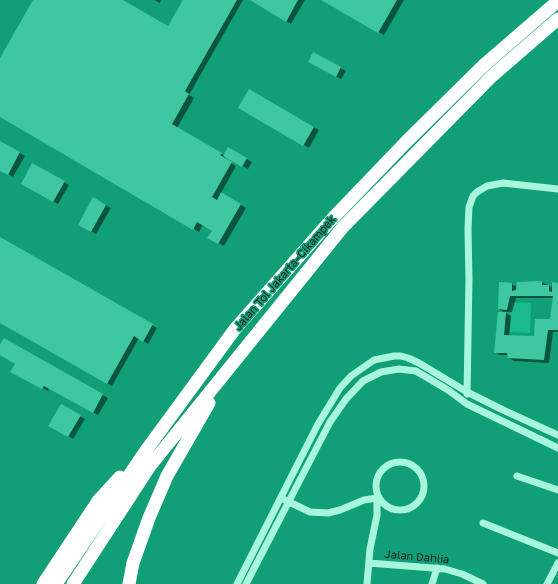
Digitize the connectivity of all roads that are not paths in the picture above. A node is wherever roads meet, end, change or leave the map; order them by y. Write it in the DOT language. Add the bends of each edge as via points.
graph roads {
  1 [pos="558,1"];
  2 [pos="558,20"];
  3 [pos="558,189"];
  4 [pos="252,339"];
  5 [pos="467,392"];
  6 [pos="467,404"];
  7 [pos="558,435"];
  8 [pos="558,448"];
  9 [pos="147,449"];
  10 [pos="517,476"];
  11 [pos="558,490"];
  12 [pos="377,497"];
  13 [pos="281,498"];
  14 [pos="289,501"];
  15 [pos="483,523"];
  16 [pos="558,553"];
  17 [pos="369,563"];
  18 [pos="558,563"];
  19 [pos="437,568"];
  20 [pos="43,584"];
  21 [pos="56,584"];
  22 [pos="73,584"];
  23 [pos="129,584"];
  24 [pos="237,584"];
  25 [pos="246,584"];
  26 [pos="367,584"];
  27 [pos="432,584"];
  28 [pos="483,584"];
  29 [pos="546,584"];
  1 -- 9 [label="highway, Jalan Tol Jakarta–Cikampek" via="484,65 333,218 235,330"];
  2 -- 4 [label="highway, Jalan Tol Jakarta–Cikampek" via="492,76 343,227"];
  3 -- 5 [label="street" via="503,183 487,186 472,196 468,229"];
  4 -- 22 [label="highway, Jalan Tol Jakarta–Cikampek" via="150,466"];
  4 -- 23 [label="highway" via="205,409 167,476 133,563"];
  5 -- 6 [label="street"];
  5 -- 7 [label="street"];
  5 -- 13 [label="street" via="401,356 374,360 351,376 340,388 318,424"];
  6 -- 8 [label="street"];
  6 -- 14 [label="street" via="416,371 391,370 363,381 330,422"];
  9 -- 20 [label="highway" via="98,501"];
  9 -- 21 [label="highway, Jalan Tol Jakarta–Cikampek"];
  10 -- 11 [label="street"];
  12 -- 12 [label="street" via="378,477 383,469 391,464 409,464 417,469 422,477 422,495 417,503 409,508 391,508"];
  12 -- 14 [label="street" via="328,513 310,512"];
  12 -- 17 [label="street" via="377,515"];
  13 -- 14 [label="street"];
  13 -- 24 [label="street"];
  14 -- 25 [label="street"];
  15 -- 16 [label="street"];
  17 -- 19 [label="street, Jalan Dahlia"];
  17 -- 26 [label="street"];
  18 -- 29 [label="street"];
  19 -- 27 [label="street"];
  19 -- 28 [label="street, Jalan Dahlia" via="462,574"];
}
